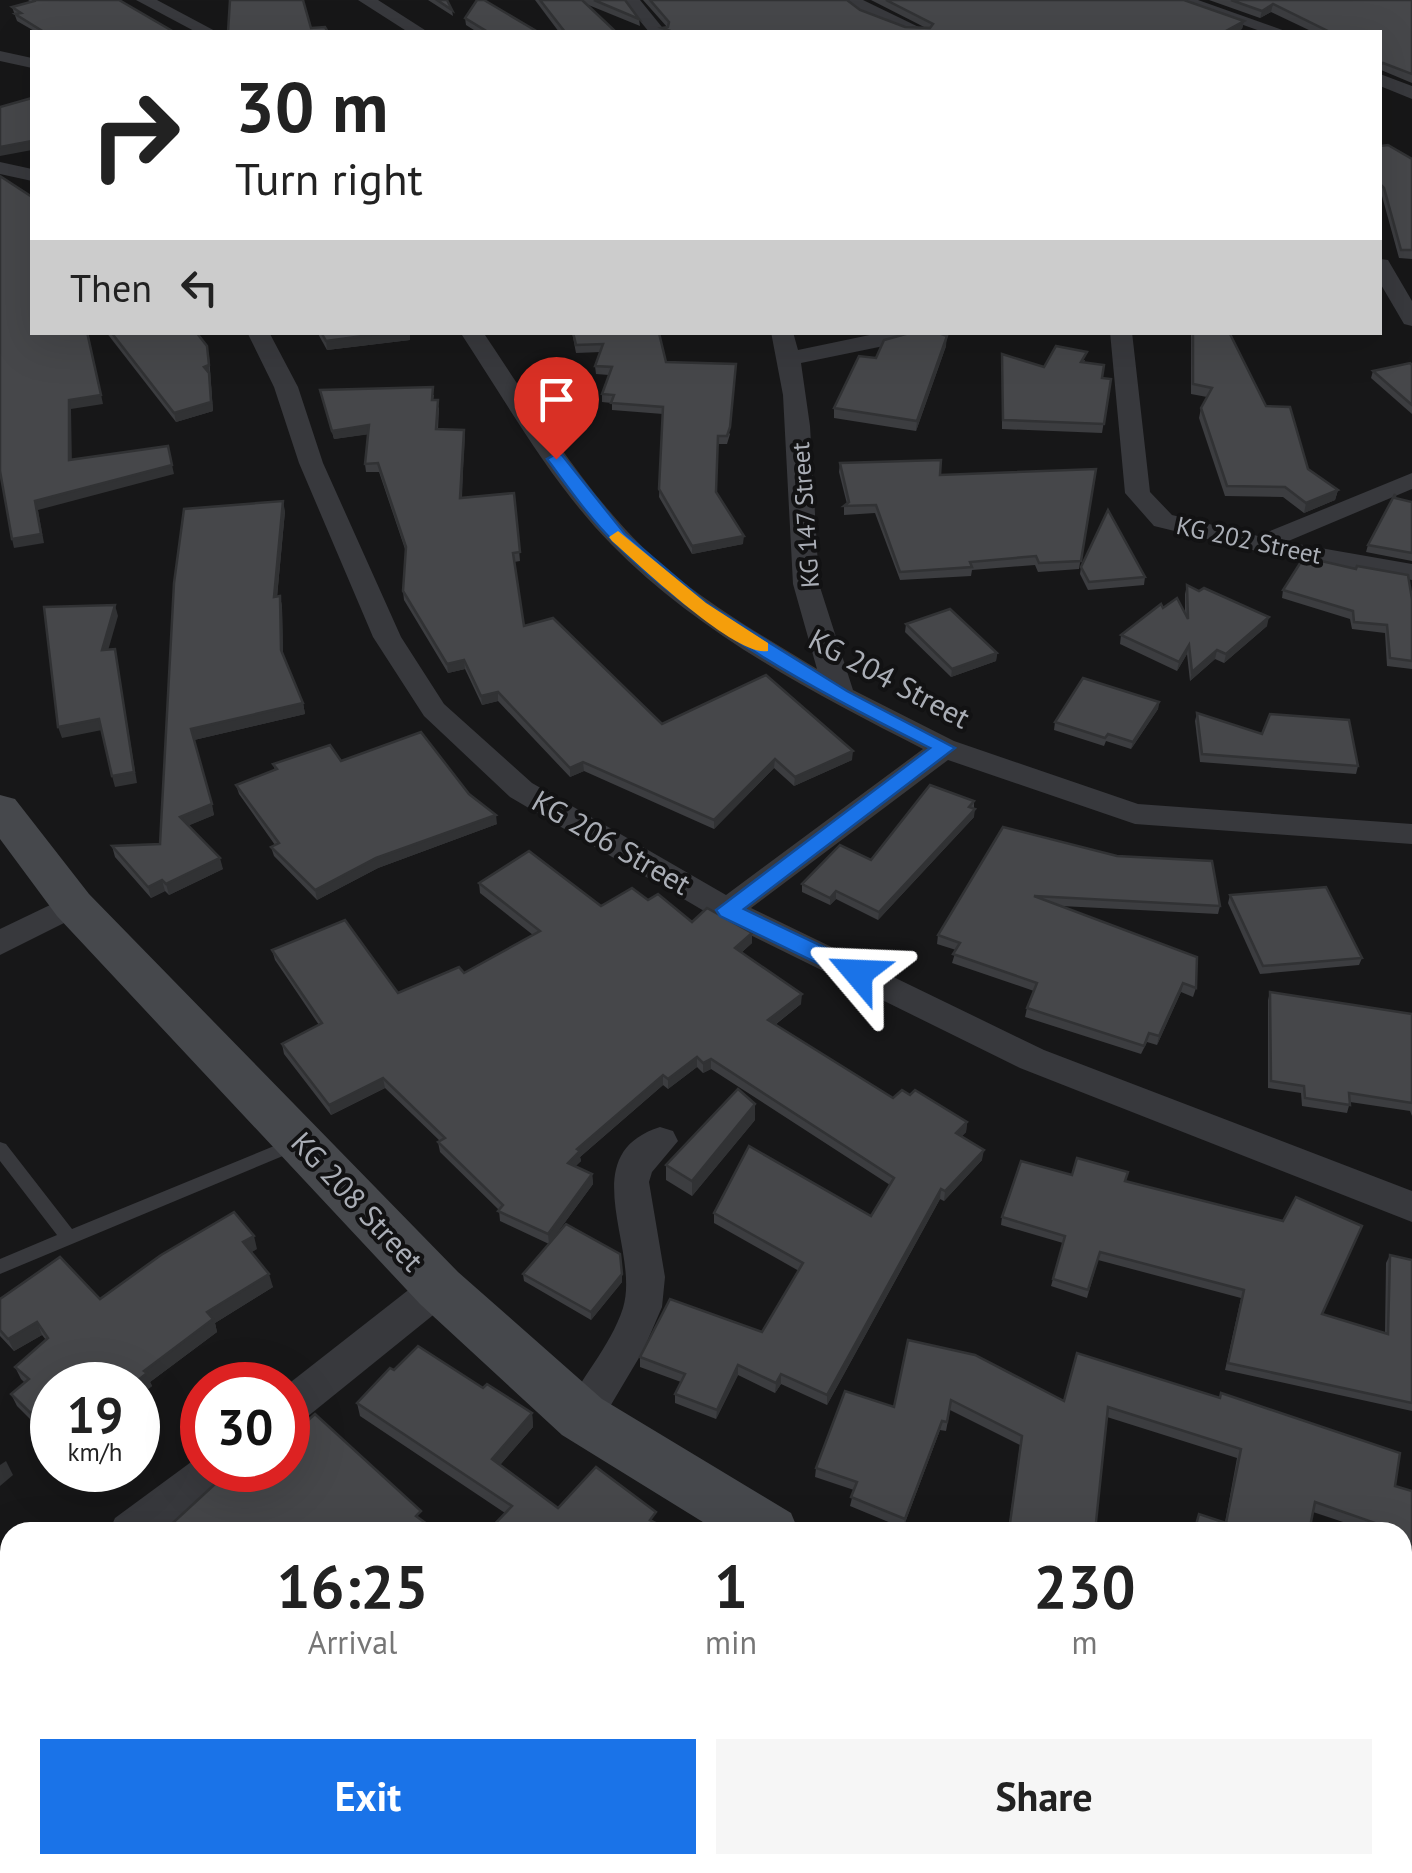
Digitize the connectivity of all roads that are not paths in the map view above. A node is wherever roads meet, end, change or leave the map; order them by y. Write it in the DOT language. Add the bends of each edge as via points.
graph roads {
  1 [pos="144,0"];
  2 [pos="366,0"];
  3 [pos="630,0"];
  4 [pos="851,0"];
  5 [pos="1181,0"];
  6 [pos="204,30"];
  7 [pos="416,30"];
  8 [pos="656,30"];
  9 [pos="914,30"];
  10 [pos="1272,30"];
  11 [pos="0,56"];
  12 [pos="30,63"];
  13 [pos="1382,80"];
  14 [pos="1412,93"];
  15 [pos="0,168"];
  16 [pos="30,175"];
  17 [pos="1382,268"];
  18 [pos="1412,318"];
  19 [pos="260,335"];
  20 [pos="473,335"];
  21 [pos="783,335"];
  22 [pos="904,335"];
  23 [pos="1121,335"];
  24 [pos="790,359"];
  25 [pos="1412,480"];
  26 [pos="1262,544"];
  27 [pos="1412,572"];
  28 [pos="840,695"];
  29 [pos="944,748"];
  30 [pos="4,821"];
  31 [pos="1412,834"];
  32 [pos="73,905"];
  33 [pos="728,910"];
  34 [pos="0,943"];
  35 [pos="660,1141"];
  36 [pos="300,1142"];
  37 [pos="0,1149"];
  38 [pos="1412,1207"];
  39 [pos="69,1238"];
  40 [pos="0,1266"];
  41 [pos="439,1288"];
  42 [pos="310,1391"];
  43 [pos="582,1416"];
  44 [pos="181,1492"];
  45 [pos="143,1522"];
  46 [pos="754,1522"];
  1 -- 6 [label="street"];
  2 -- 7 [label="street"];
  3 -- 8 [label="street"];
  4 -- 9 [label="street"];
  5 -- 10 [label="street"];
  11 -- 12 [label="street"];
  13 -- 14 [label="street"];
  15 -- 16 [label="street"];
  17 -- 18 [label="street"];
  19 -- 33 [label="street, KG 206 Street" via="387,637 434,710 520,790"];
  20 -- 28 [label="street, KG 204 Street" via="619,538 699,608"];
  21 -- 24 [label="street, KG 147 Street"];
  22 -- 24 [label="street"];
  23 -- 26 [label="street, KG 202 Street" via="1138,493 1162,521"];
  24 -- 28 [label="street, KG 147 Street" via="806,586"];
  25 -- 26 [label="street"];
  26 -- 27 [label="street, KG 202 Street"];
  28 -- 29 [label="street, KG 204 Street"];
  29 -- 31 [label="street, KG 204 Street" via="1135,814"];
  29 -- 33 [label="street"];
  30 -- 32 [label="street, KG 208 Street"];
  32 -- 34 [label="street"];
  32 -- 36 [label="street, KG 208 Street"];
  33 -- 38 [label="street, KG 206 Street" via="1066,1074"];
  35 -- 43 [label="street" via="634,1169 629,1194 643,1241 646,1297"];
  36 -- 39 [label="lane"];
  36 -- 41 [label="street, KG 208 Street"];
  37 -- 39 [label="lane"];
  39 -- 40 [label="lane"];
  41 -- 42 [label="street"];
  41 -- 43 [label="street, KG 208 Street"];
  43 -- 46 [label="street, KG 208 Street"];
  44 -- 45 [label="street"];
}
